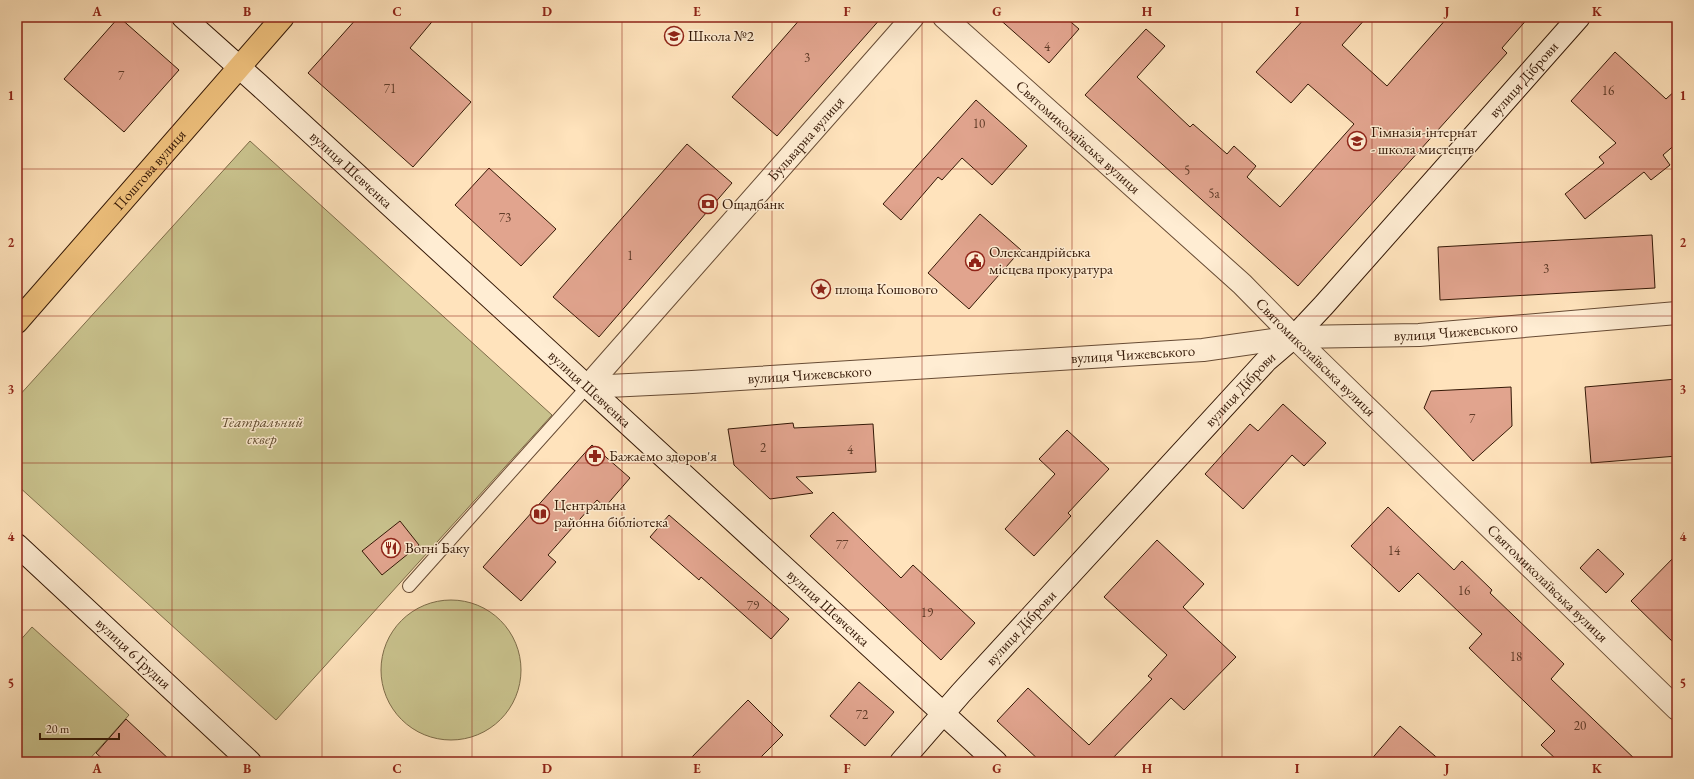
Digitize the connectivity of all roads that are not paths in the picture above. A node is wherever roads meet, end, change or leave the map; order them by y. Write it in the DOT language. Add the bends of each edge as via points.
graph roads {
  1 [pos="183,17"];
  2 [pos="283,17"];
  3 [pos="913,17"];
  4 [pos="944,17"];
  5 [pos="1579,17"];
  6 [pos="240,67"];
  7 [pos="1677,313"];
  8 [pos="17,322"];
  9 [pos="1294,337"];
  10 [pos="587,387"];
  11 [pos="17,545"];
  12 [pos="409,586"];
  13 [pos="1677,710"];
  14 [pos="944,713"];
  15 [pos="250,762"];
  16 [pos="901,762"];
  17 [pos="996,762"];
  1 -- 6 [label="street, вулиця Шевченка"];
  2 -- 6 [label="highway, Поштова вулиця"];
  3 -- 10 [label="street, Бульварна вулиця"];
  4 -- 9 [label="street, Святомиколаївська вулиця" via="1242,284"];
  5 -- 9 [label="street, вулиця Діброви"];
  6 -- 8 [label="highway, Поштова вулиця"];
  6 -- 10 [label="street, вулиця Шевченка"];
  7 -- 9 [label="street, вулиця Чижевського" via="1419,335"];
  9 -- 10 [label="street, вулиця Чижевського" via="1203,350"];
  9 -- 13 [label="street, Святомиколаївська вулиця"];
  9 -- 14 [label="street, вулиця Діброви" via="1266,361"];
  10 -- 12 [label="lane"];
  10 -- 14 [label="street, вулиця Шевченка"];
  11 -- 15 [label="street, вулиця 6 Грудня"];
  14 -- 16 [label="street, вулиця Діброви"];
  14 -- 17 [label="street, вулиця Шевченка"];
}
